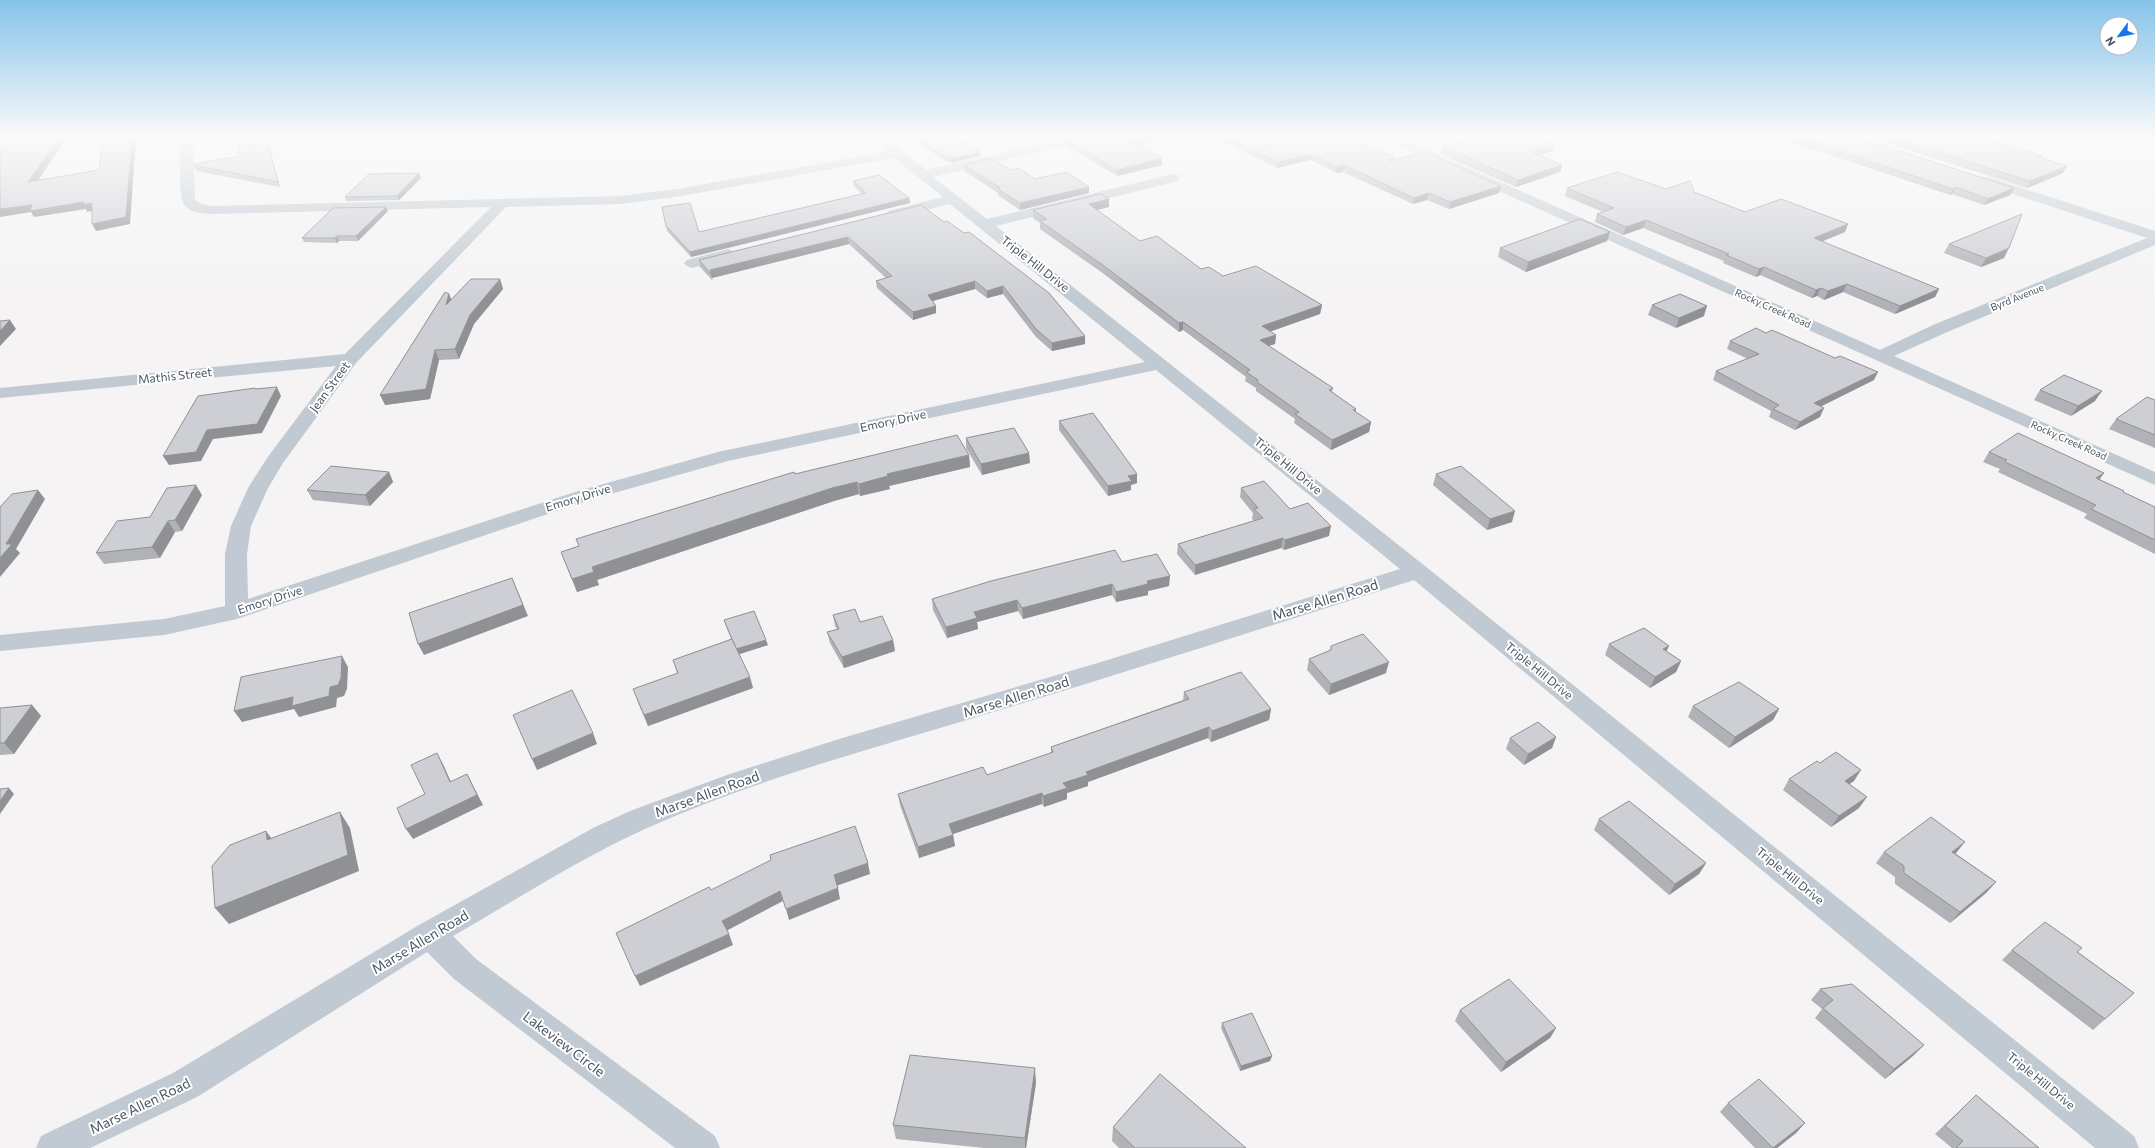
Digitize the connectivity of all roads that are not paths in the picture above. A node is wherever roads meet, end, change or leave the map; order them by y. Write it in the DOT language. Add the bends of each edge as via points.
graph roads {
  1 [pos="186,192"];
  2 [pos="684,192"];
  3 [pos="943,192"];
  4 [pos="1118,192"];
  5 [pos="1513,192"];
  6 [pos="2019,192"];
  7 [pos="952,199"];
  8 [pos="501,204"];
  9 [pos="876,218"];
  10 [pos="985,224"];
  11 [pos="2155,236"];
  12 [pos="2155,240"];
  13 [pos="738,252"];
  14 [pos="692,263"];
  15 [pos="1881,356"];
  16 [pos="350,359"];
  17 [pos="1161,364"];
  18 [pos="0,393"];
  19 [pos="2155,478"];
  20 [pos="1418,571"];
  21 [pos="237,611"];
  22 [pos="0,643"];
  23 [pos="430,934"];
  24 [pos="53,1148"];
  25 [pos="703,1148"];
  26 [pos="2122,1148"];
  1 -- 8 [label="street" via="190,204 200,208 223,210"];
  2 -- 8 [label="street" via="632,199"];
  3 -- 7 [label="street, Triple Hill Drive"];
  4 -- 10 [label="street"];
  5 -- 15 [label="street, Rocky Creek Road"];
  6 -- 11 [label="street"];
  7 -- 9 [label="street"];
  7 -- 10 [label="street, Triple Hill Drive"];
  8 -- 16 [label="street, Jean Street"];
  10 -- 17 [label="street, Triple Hill Drive"];
  12 -- 15 [label="street, Byrd Avenue" via="1939,329"];
  13 -- 14 [label="street"];
  15 -- 19 [label="street, Rocky Creek Road"];
  16 -- 18 [label="street, Mathis Street"];
  16 -- 21 [label="street, Jean Street" via="274,462 258,488 242,526 236,554"];
  17 -- 20 [label="street, Triple Hill Drive"];
  17 -- 21 [label="street, Emory Drive" via="725,456 582,496"];
  20 -- 23 [label="street, Marse Allen Road" via="736,782 603,836"];
  20 -- 26 [label="street, Triple Hill Drive"];
  21 -- 22 [label="street, Emory Drive" via="164,627"];
  23 -- 24 [label="street, Marse Allen Road" via="185,1085"];
  23 -- 25 [label="street, Lakeview Circle" via="465,969"];
}
